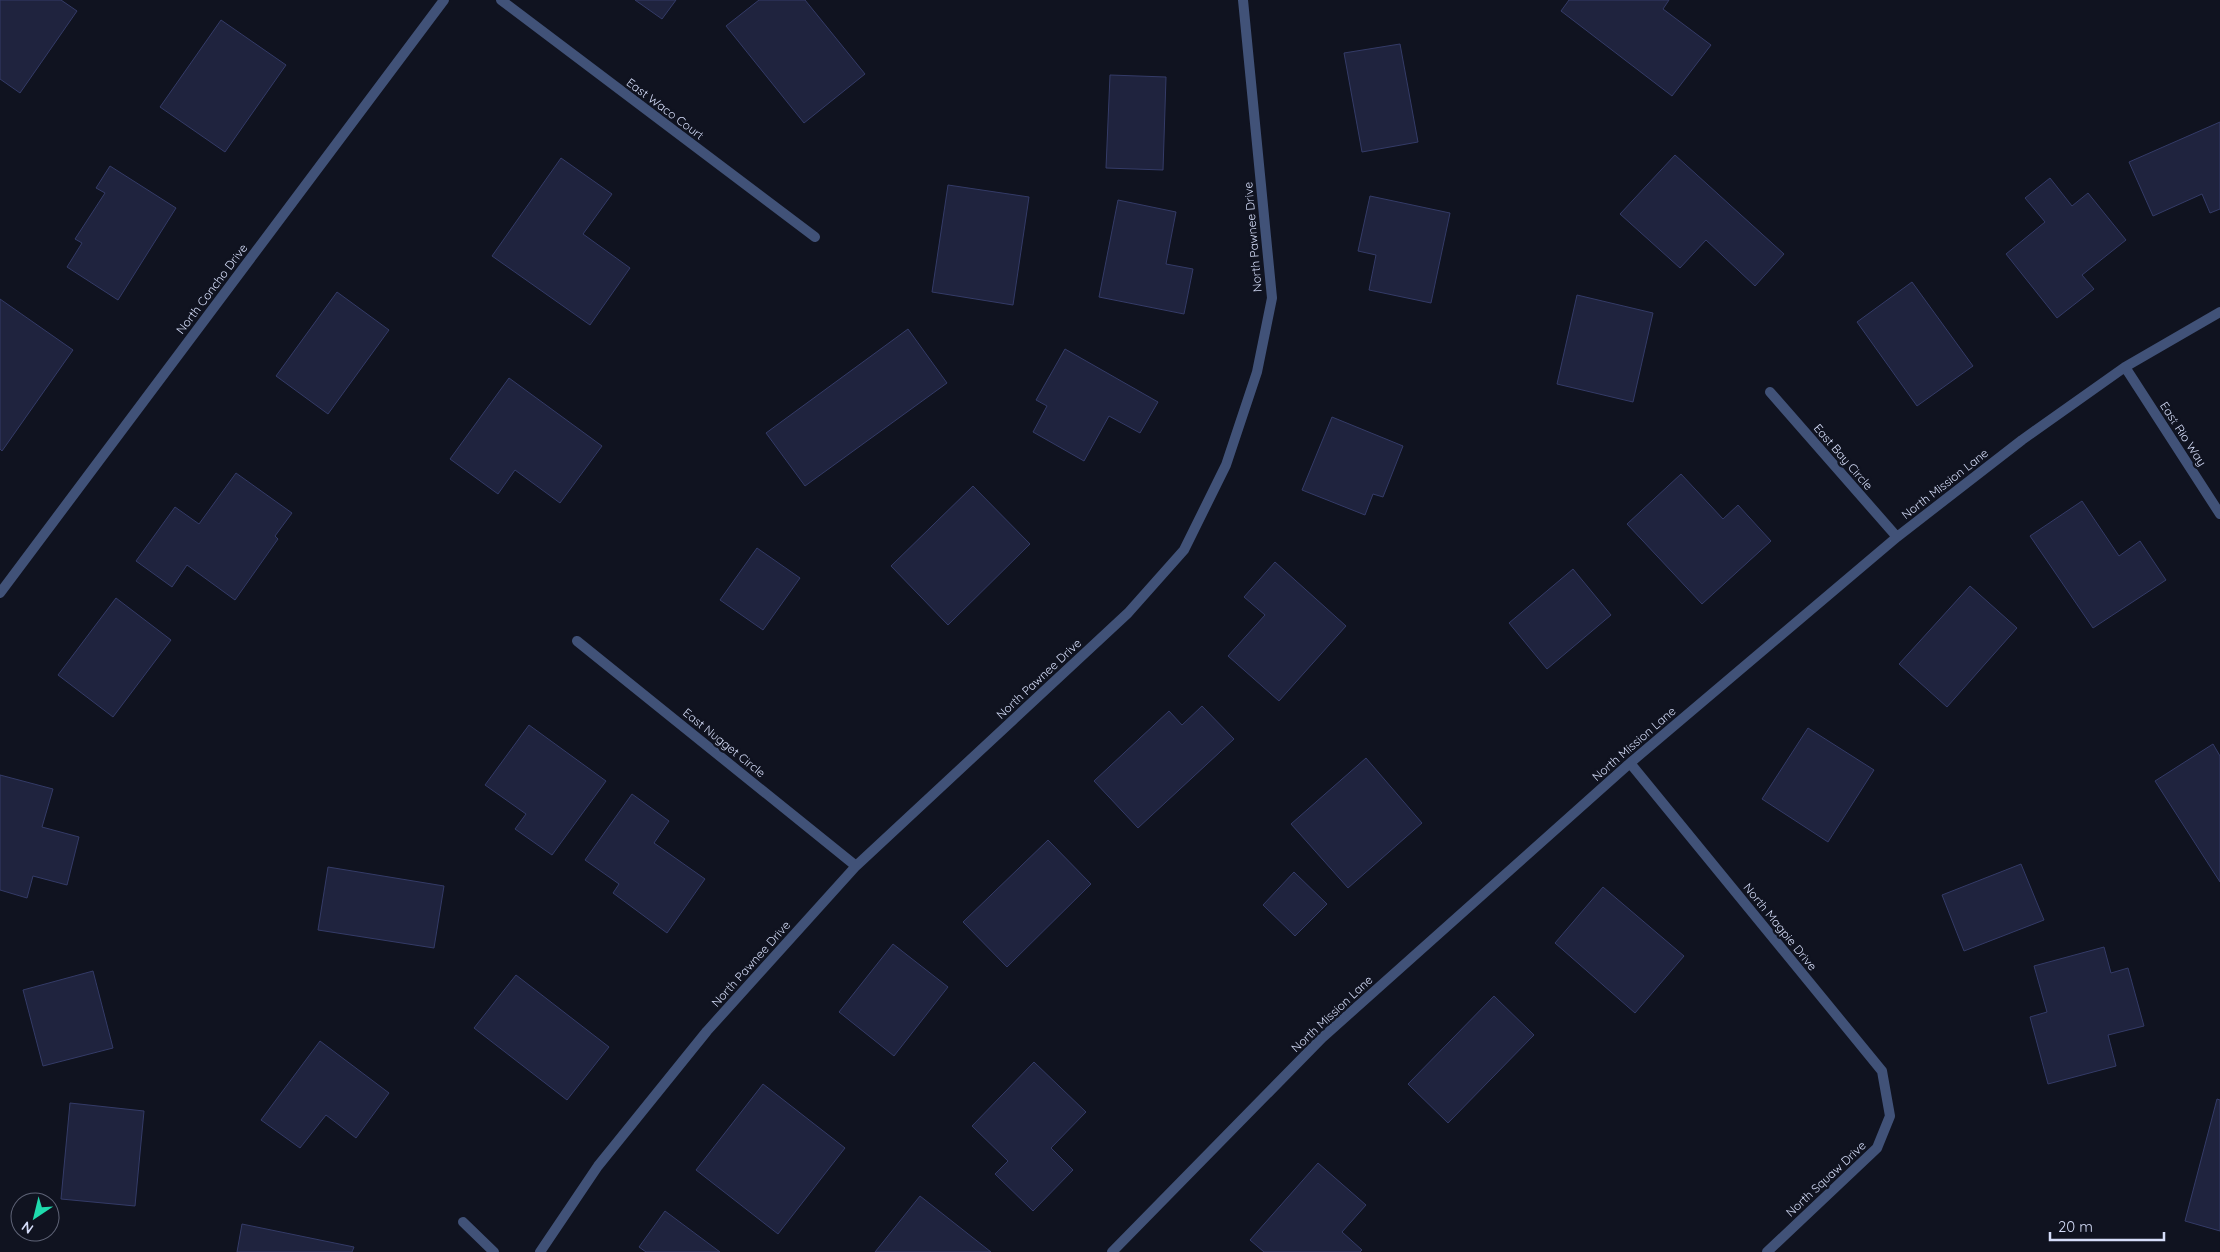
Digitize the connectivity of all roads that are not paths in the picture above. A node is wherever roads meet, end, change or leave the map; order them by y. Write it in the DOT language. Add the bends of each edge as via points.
graph roads {
  1 [pos="444,0"];
  2 [pos="501,0"];
  3 [pos="1243,0"];
  4 [pos="814,237"];
  5 [pos="2220,312"];
  6 [pos="2125,367"];
  7 [pos="1770,392"];
  8 [pos="2220,514"];
  9 [pos="1897,537"];
  10 [pos="0,594"];
  11 [pos="576,641"];
  12 [pos="1630,763"];
  13 [pos="856,866"];
  14 [pos="1890,1116"];
  15 [pos="463,1222"];
  16 [pos="494,1252"];
  17 [pos="540,1252"];
  18 [pos="1112,1252"];
  19 [pos="1767,1252"];
  1 -- 10 [label="street, North Concho Drive"];
  2 -- 4 [label="street, East Waco Court"];
  3 -- 13 [label="street, North Pawnee Drive" via="1272,298 1257,372 1226,465 1184,550 1128,614"];
  5 -- 6 [label="street, North Mission Lane"];
  6 -- 8 [label="street, East Rio Way"];
  6 -- 9 [label="street, North Mission Lane" via="2022,440"];
  7 -- 9 [label="street, East Bay Circle"];
  9 -- 12 [label="street, North Mission Lane"];
  11 -- 13 [label="street, East Nugget Circle"];
  12 -- 14 [label="street, North Magpie Drive" via="1882,1071"];
  12 -- 18 [label="street, North Mission Lane" via="1322,1038"];
  13 -- 17 [label="street, North Pawnee Drive" via="707,1031 598,1166"];
  14 -- 19 [label="street, North Squaw Drive" via="1877,1148"];
  15 -- 16 [label="street"];
}
